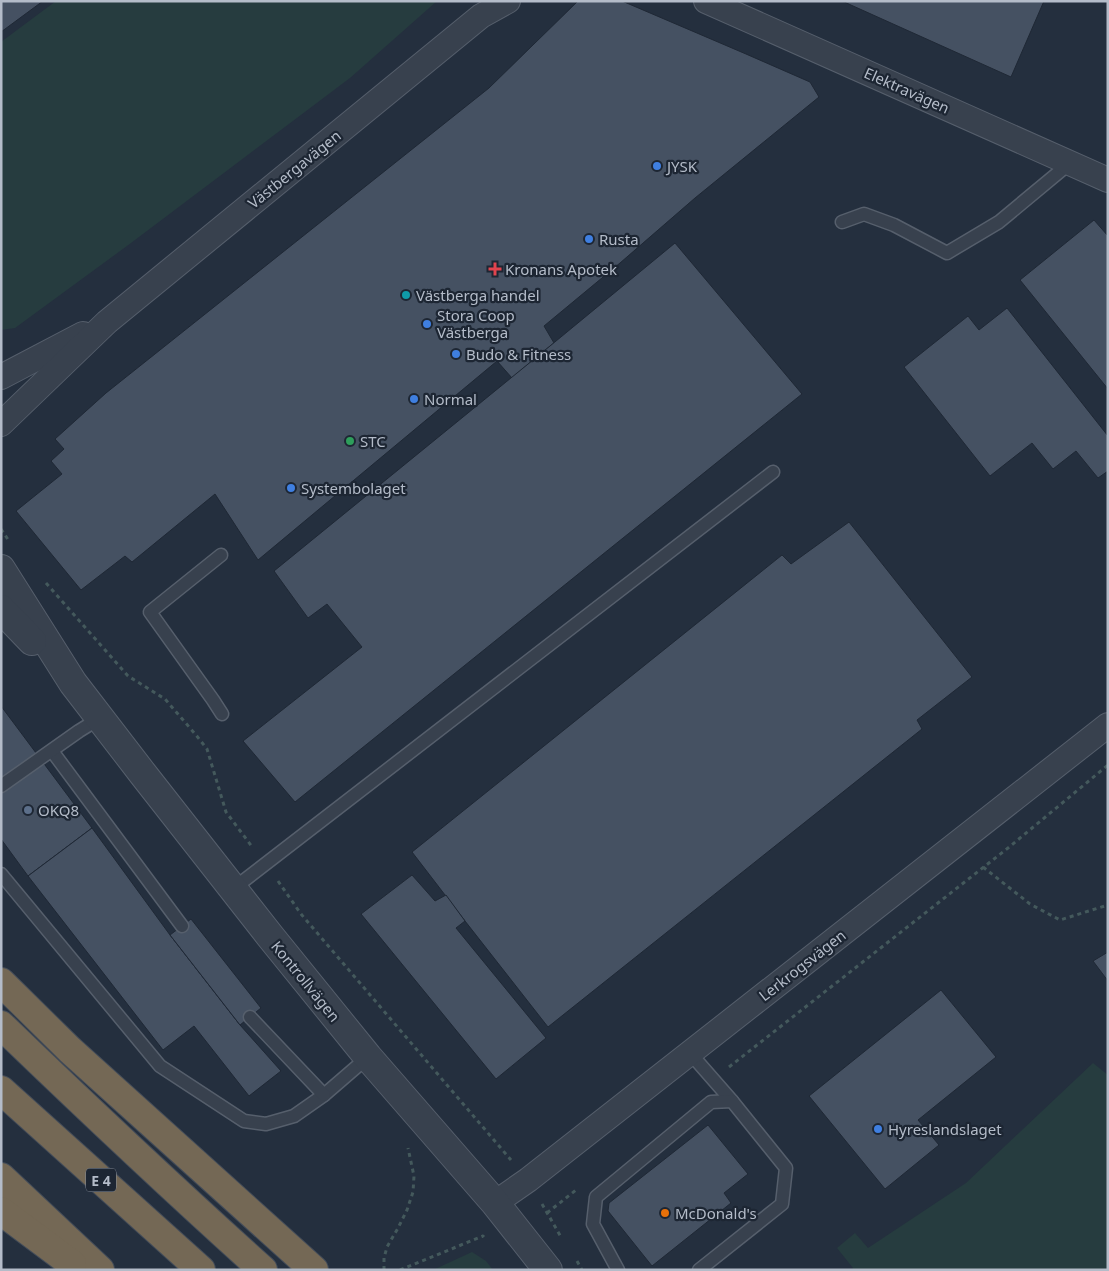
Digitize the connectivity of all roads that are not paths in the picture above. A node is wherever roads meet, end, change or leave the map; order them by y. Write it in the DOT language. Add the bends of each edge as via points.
graph roads {
  1 [pos="508,1"];
  2 [pos="706,1"];
  3 [pos="487,9"];
  4 [pos="1070,163"];
  5 [pos="1108,180"];
  6 [pos="842,222"];
  7 [pos="107,322"];
  8 [pos="1,378"];
  9 [pos="1,424"];
  10 [pos="773,472"];
  11 [pos="221,555"];
  12 [pos="1,569"];
  13 [pos="1,608"];
  14 [pos="72,683"];
  15 [pos="222,714"];
  16 [pos="100,718"];
  17 [pos="1108,725"];
  18 [pos="52,750"];
  19 [pos="1,786"];
  20 [pos="1,874"];
  21 [pos="233,889"];
  22 [pos="182,926"];
  23 [pos="1,982"];
  24 [pos="250,1016"];
  25 [pos="1,1024"];
  26 [pos="690,1053"];
  27 [pos="368,1057"];
  28 [pos="1,1090"];
  29 [pos="324,1095"];
  30 [pos="732,1101"];
  31 [pos="1,1177"];
  32 [pos="495,1203"];
  33 [pos="1,1211"];
  34 [pos="79,1270"];
  35 [pos="100,1270"];
  36 [pos="201,1270"];
  37 [pos="263,1270"];
  38 [pos="314,1270"];
  39 [pos="548,1270"];
  40 [pos="618,1270"];
  41 [pos="699,1270"];
  1 -- 3 [label="street, Västbergavägen"];
  2 -- 4 [label="street, Elektravägen"];
  3 -- 7 [label="street, Västbergavägen"];
  4 -- 5 [label="street, Elektravägen"];
  4 -- 6 [label="lane" via="999,222 947,253 894,225 864,214"];
  7 -- 8 [label="street, Västbergavägen"];
  7 -- 9 [label="street, Västbergavägen"];
  10 -- 21 [label="lane"];
  11 -- 15 [label="lane" via="150,612"];
  12 -- 14 [label="street, Kontrollvägen"];
  13 -- 14 [label="street, Kontrollvägen"];
  14 -- 16 [label="street, Kontrollvägen"];
  16 -- 18 [label="lane"];
  16 -- 21 [label="street, Kontrollvägen"];
  17 -- 26 [label="street, Lerkrogsvägen"];
  18 -- 19 [label="lane"];
  18 -- 22 [label="lane"];
  20 -- 29 [label="lane" via="160,1066 244,1121 266,1124 294,1116"];
  21 -- 27 [label="street, Kontrollvägen"];
  23 -- 38 [label="highway" via="70,1050"];
  24 -- 29 [label="lane"];
  25 -- 37 [label="highway" via="90,1111"];
  26 -- 30 [label="lane"];
  26 -- 32 [label="street, Lerkrogsvägen"];
  27 -- 29 [label="lane"];
  27 -- 32 [label="street, Kontrollvägen"];
  28 -- 36 [label="highway, E 4"];
  30 -- 40 [label="lane" via="711,1102 596,1197 593,1224"];
  30 -- 41 [label="lane" via="786,1168 782,1204"];
  31 -- 35 [label="highway"];
  32 -- 39 [label="street, Kontrollvägen"];
  33 -- 34 [label="highway"];
}
